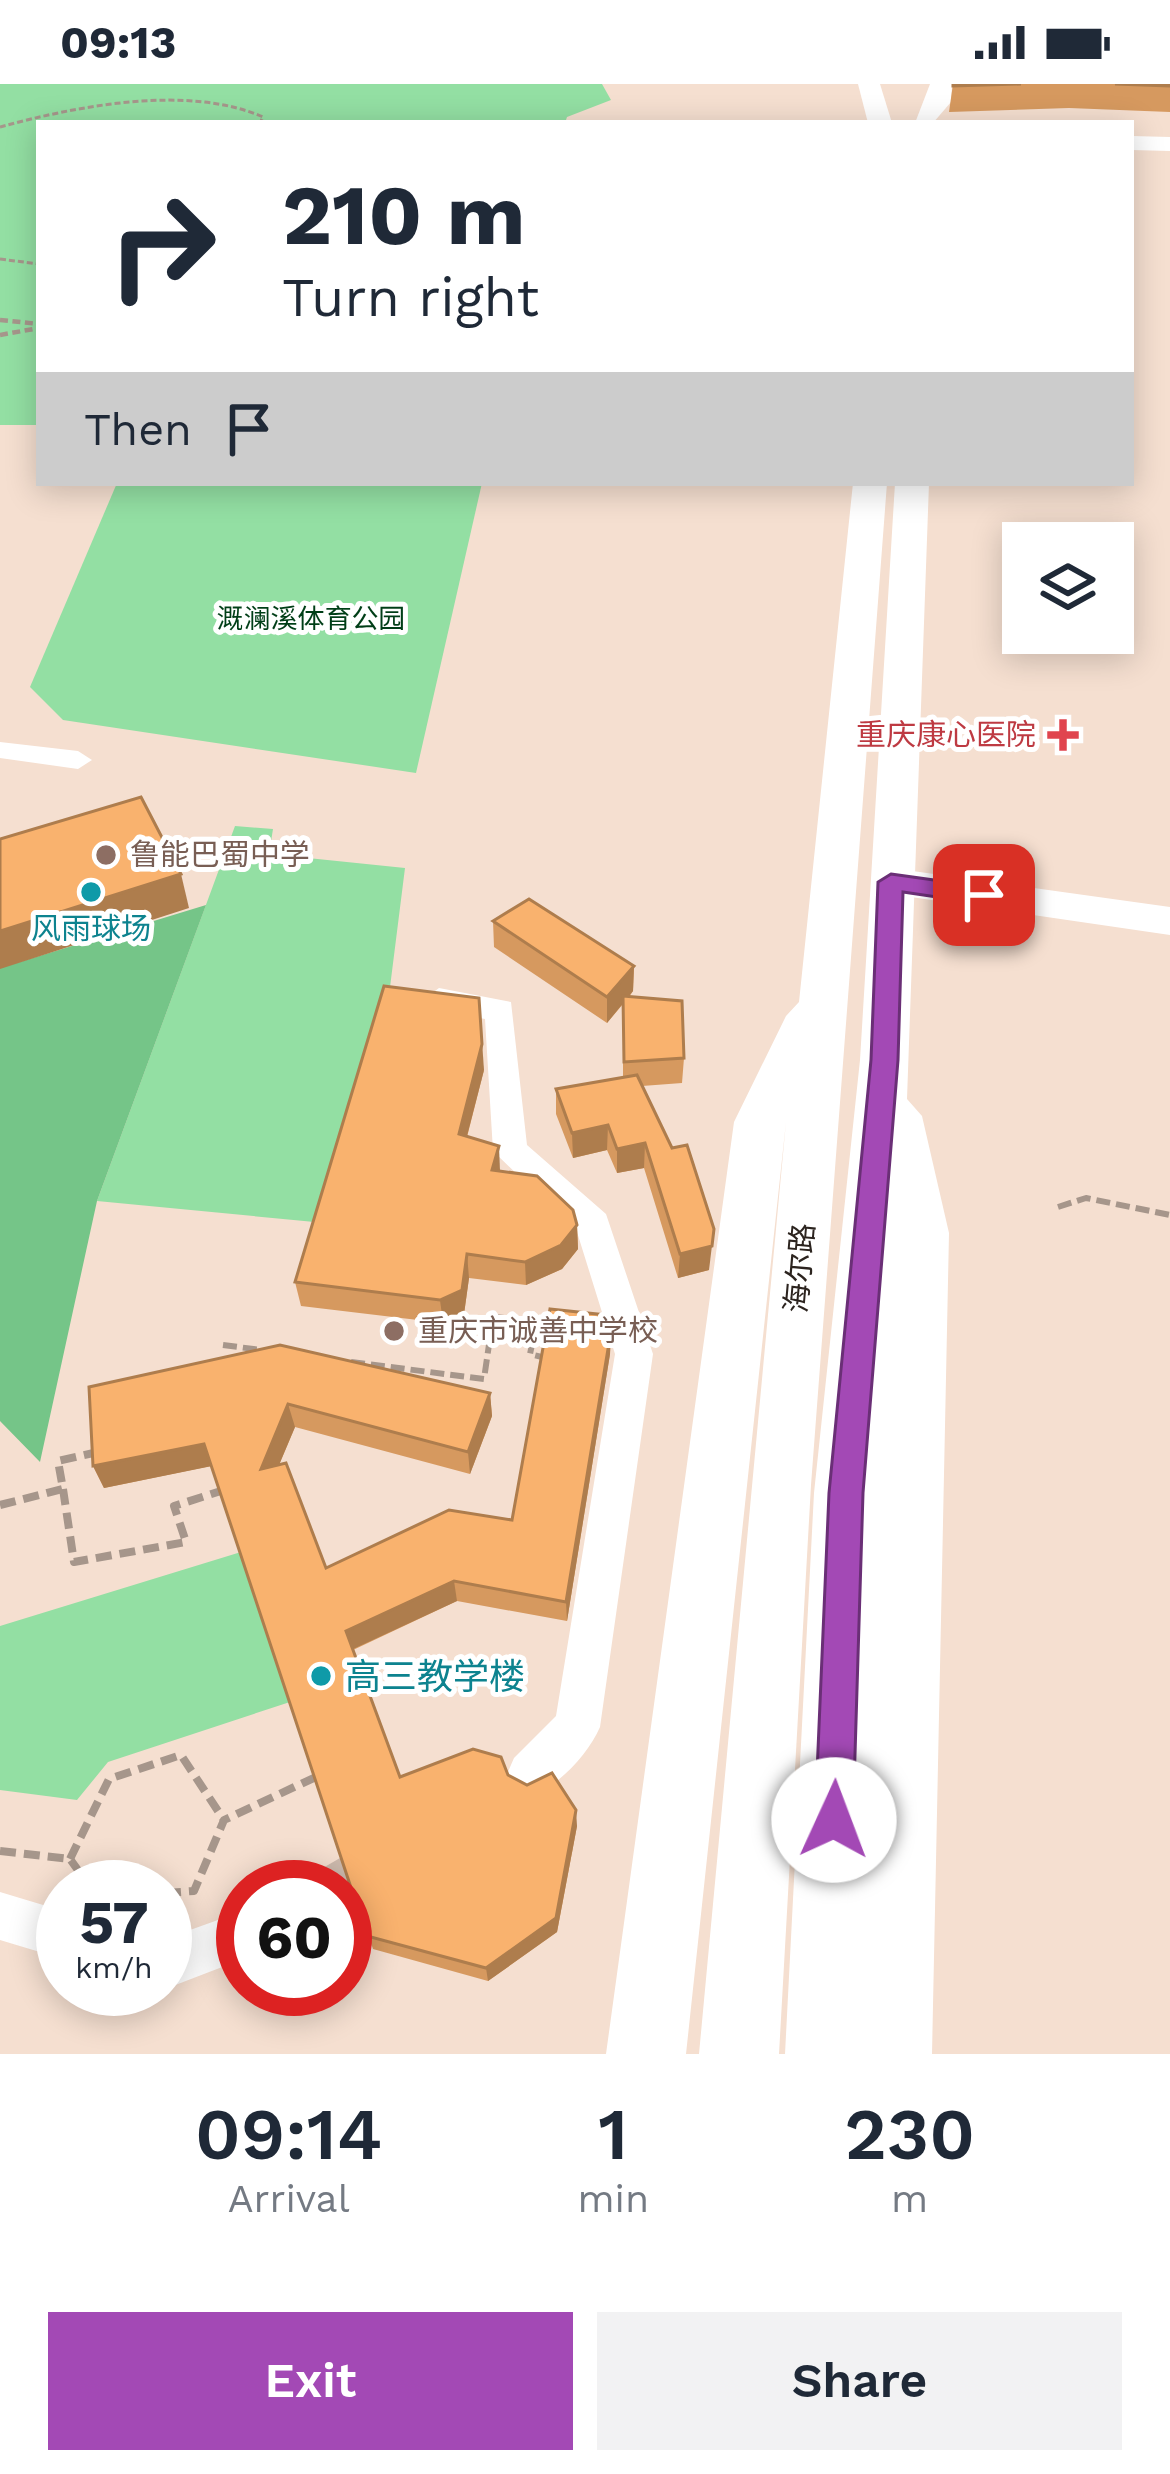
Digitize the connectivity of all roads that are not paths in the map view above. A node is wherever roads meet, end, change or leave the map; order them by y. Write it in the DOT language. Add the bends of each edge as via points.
graph roads {
  1 [pos="869,84"];
  2 [pos="890,84"];
  3 [pos="915,84"];
  4 [pos="941,84"];
  5 [pos="879,120"];
  6 [pos="918,120"];
  7 [pos="920,120"];
  8 [pos="922,120"];
  9 [pos="1134,142"];
  10 [pos="1170,144"];
  11 [pos="870,486"];
  12 [pos="912,486"];
  13 [pos="0,749"];
  14 [pos="78,760"];
  15 [pos="891,882"];
  16 [pos="1170,921"];
  17 [pos="825,988"];
  18 [pos="412,996"];
  19 [pos="885,1060"];
  20 [pos="813,1489"];
  21 [pos="530,1774"];
  22 [pos="0,1916"];
  23 [pos="36,1927"];
  24 [pos="646,2054"];
  25 [pos="739,2054"];
  26 [pos="825,2054"];
  27 [pos="892,2054"];
  1 -- 5 [label="main road"];
  2 -- 6 [label="main road"];
  3 -- 7 [label="main road"];
  4 -- 8 [label="main road" via="939,102"];
  9 -- 10 [label="street"];
  11 -- 17 [label="main road, 海尔路"];
  12 -- 15 [label="main road, 海尔路"];
  13 -- 14 [label="street"];
  15 -- 16 [label="street"];
  15 -- 19 [label="main road, 海尔路"];
  17 -- 20 [label="main road, 海尔路"];
  17 -- 24 [label="main road" via="760,1122"];
  18 -- 21 [label="street" via="500,1010 510,1151 593,1224 634,1354 577,1727"];
  19 -- 20 [label="main road, 海尔路"];
  19 -- 27 [label="main road" via="921,1233"];
  20 -- 25 [label="main road, 海尔路"];
  20 -- 26 [label="main road, 海尔路"];
  22 -- 23 [label="street"];
}
